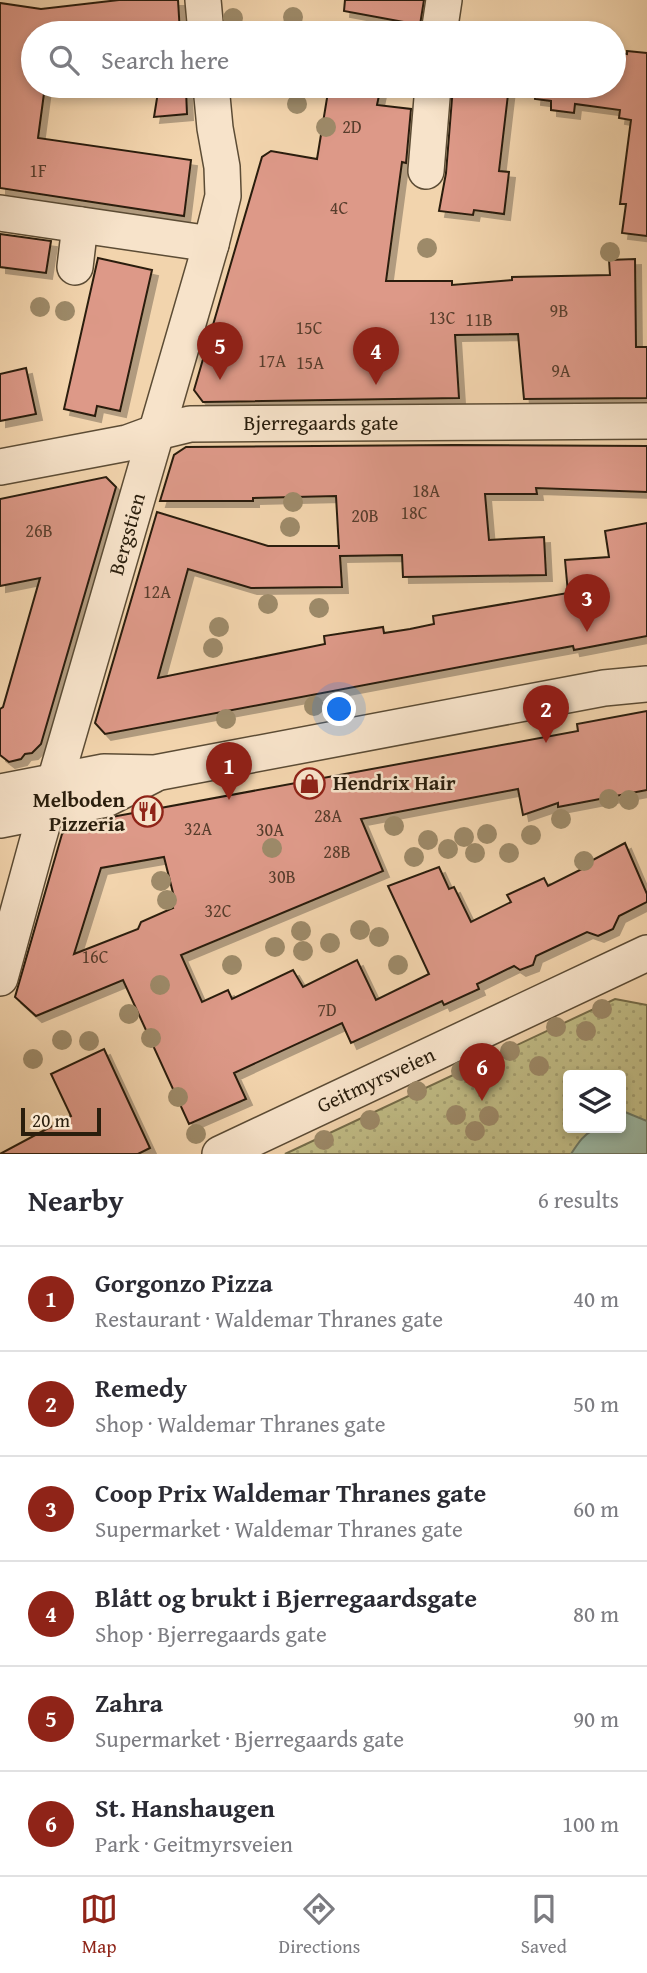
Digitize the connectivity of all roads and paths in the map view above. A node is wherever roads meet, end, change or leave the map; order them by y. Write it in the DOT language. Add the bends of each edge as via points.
graph roads {
  1 [pos="203,0"];
  2 [pos="444,0"];
  3 [pos="205,21"];
  4 [pos="441,21"];
  5 [pos="213,98"];
  6 [pos="432,98"];
  7 [pos="426,170"];
  8 [pos="0,213"];
  9 [pos="80,225"];
  10 [pos="211,244"];
  11 [pos="75,267"];
  12 [pos="647,421"];
  13 [pos="156,432"];
  14 [pos="0,467"];
  15 [pos="647,684"];
  16 [pos="55,783"];
  17 [pos="0,792"];
  18 [pos="0,820"];
  19 [pos="647,953"];
  20 [pos="0,978"];
  21 [pos="220,1154"];
  1 -- 3 [label="street"];
  2 -- 4 [label="street"];
  5 -- 10 [label="street, Bergstien" via="223,196"];
  6 -- 7 [label="street"];
  8 -- 9 [label="street"];
  9 -- 10 [label="street"];
  9 -- 11 [label="street"];
  10 -- 13 [label="street, Bergstien"];
  12 -- 13 [label="street, Bjerregaards gate" via="190,424"];
  13 -- 14 [label="street, Bjerregaards gate" via="127,443"];
  13 -- 16 [label="street, Bergstien"];
  15 -- 16 [label="street" via="604,688 155,773 106,799"];
  16 -- 17 [label="street"];
  16 -- 18 [label="street"];
  16 -- 20 [label="street, Bergstien"];
  19 -- 21 [label="street, Geitmyrsveien"];
}
